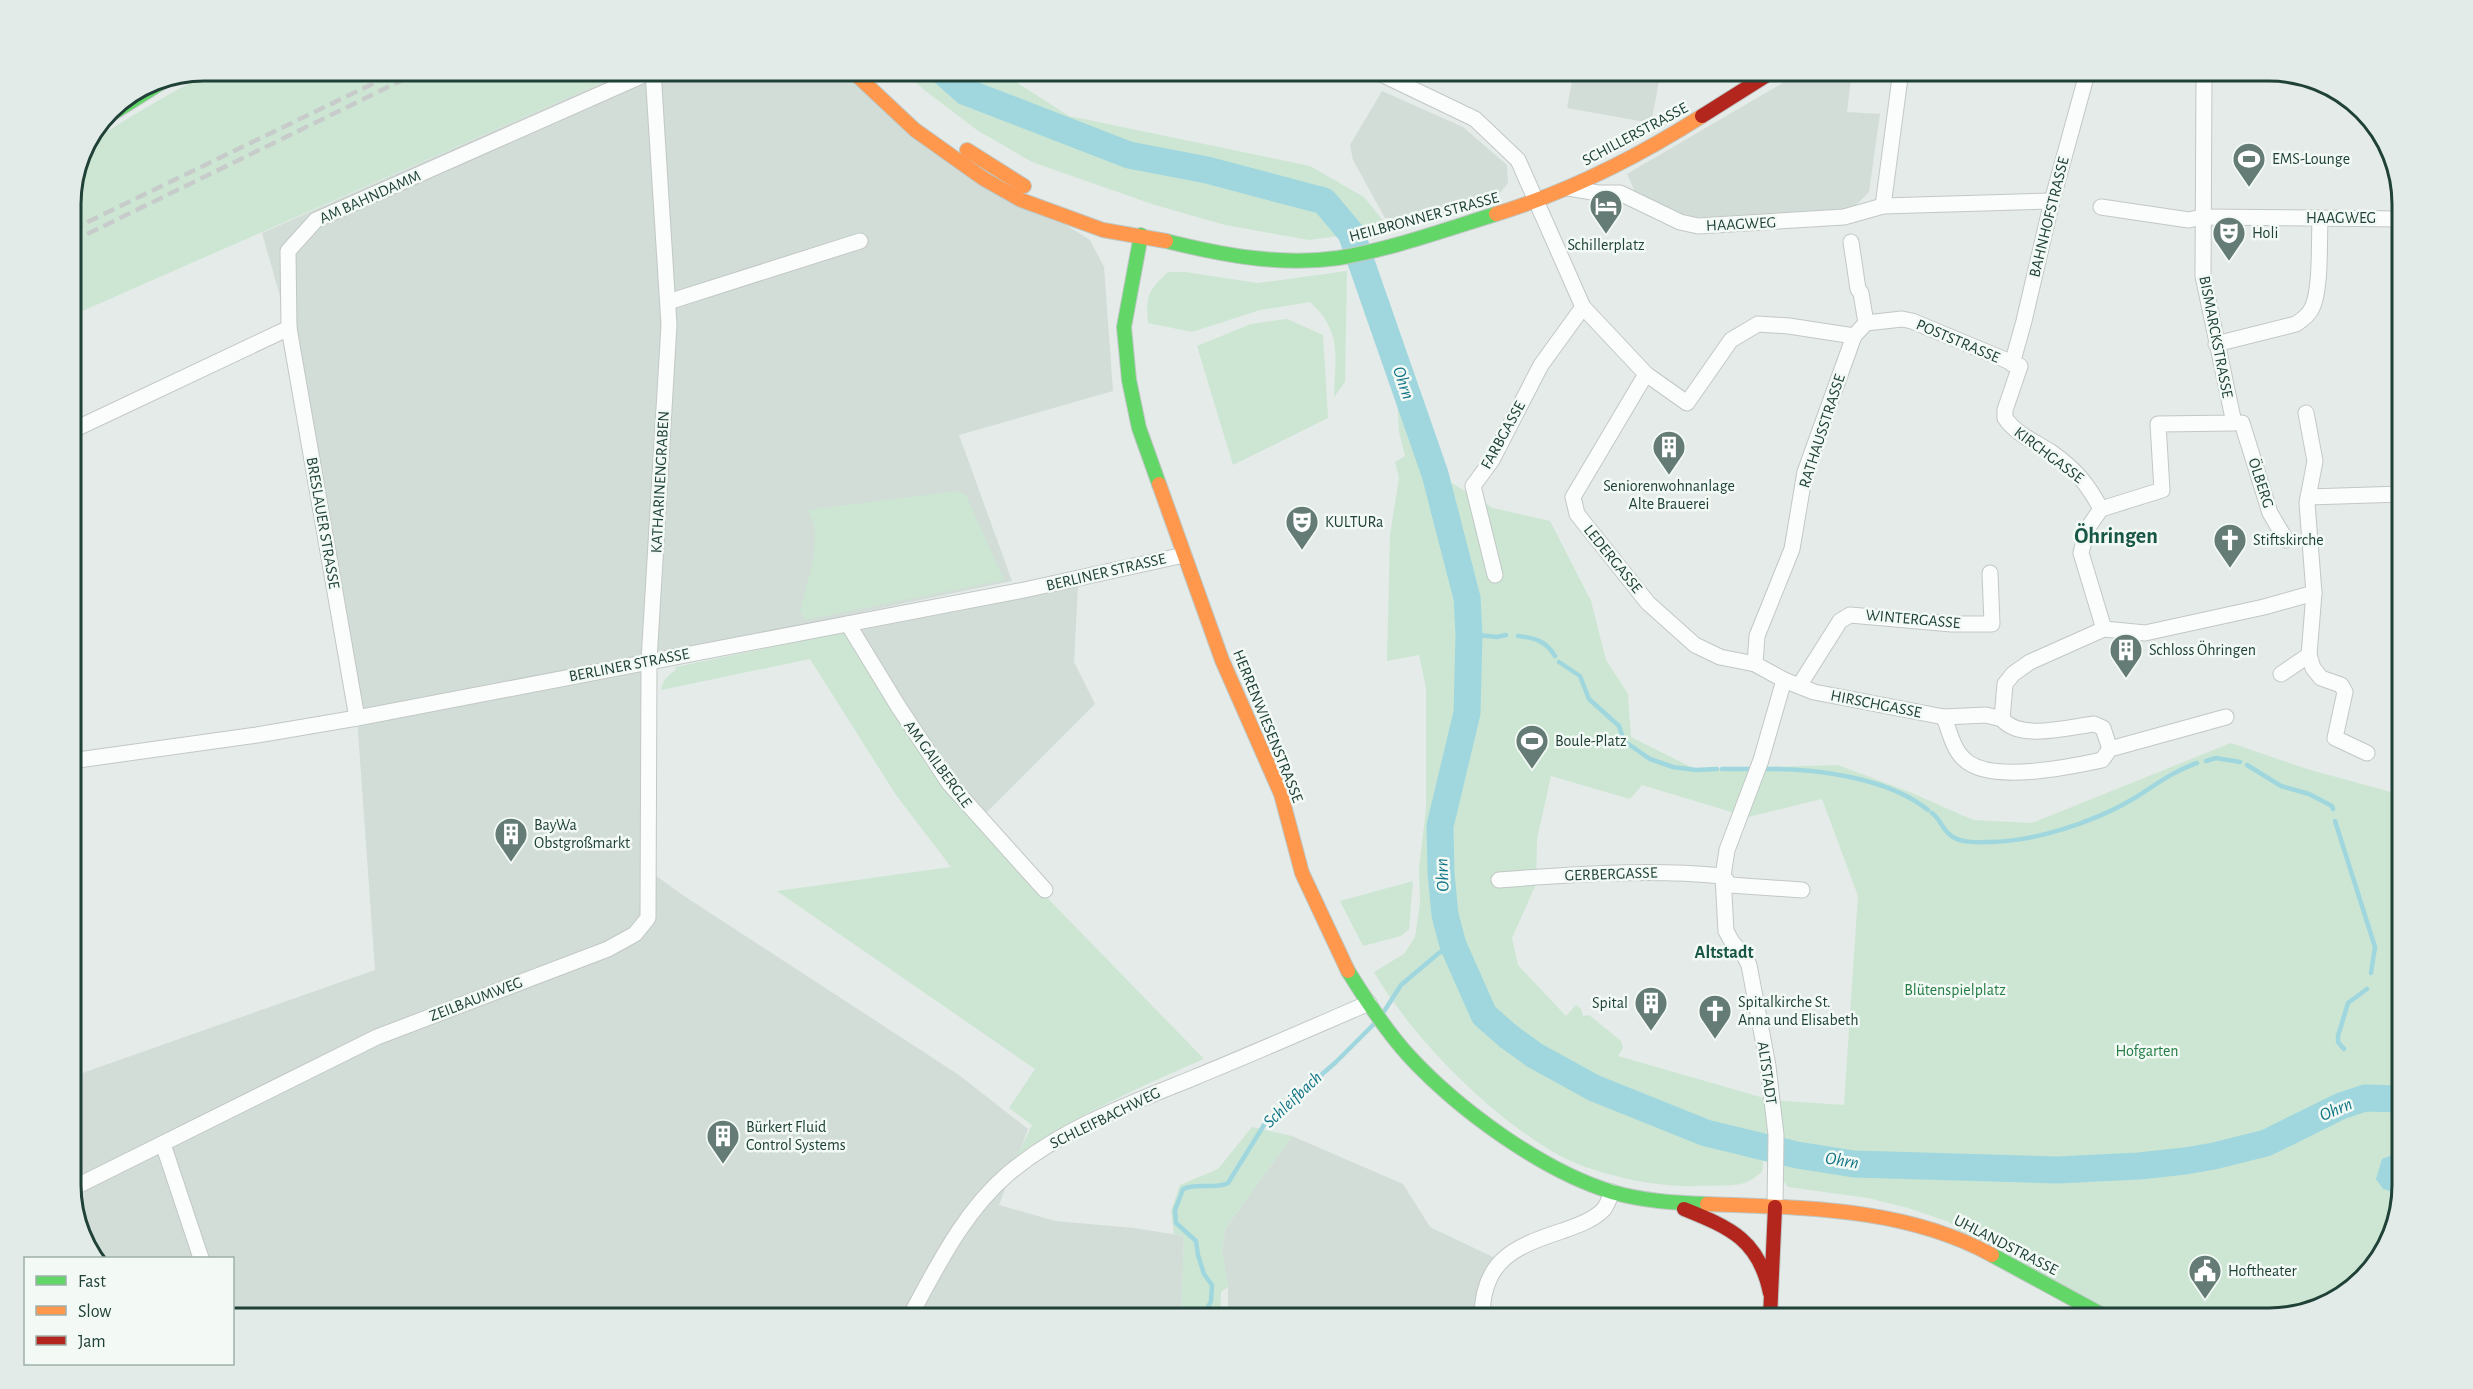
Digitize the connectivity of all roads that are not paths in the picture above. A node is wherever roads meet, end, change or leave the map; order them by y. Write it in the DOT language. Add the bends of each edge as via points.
graph roads {
  1 [pos="631,81"];
  2 [pos="655,81"];
  3 [pos="863,81"];
  4 [pos="1396,81"];
  5 [pos="1758,81"];
  6 [pos="1900,81"];
  7 [pos="2085,81"];
  8 [pos="2204,81"];
  9 [pos="889,86"];
  10 [pos="921,116"];
  11 [pos="948,136"];
  12 [pos="1569,188"];
  13 [pos="1036,190"];
  14 [pos="1538,201"];
  15 [pos="2052,201"];
  16 [pos="1883,206"];
  17 [pos="2101,207"];
  18 [pos="1100,213"];
  19 [pos="2202,217"];
  20 [pos="2320,219"];
  21 [pos="2392,219"];
  22 [pos="1104,230"];
  23 [pos="1141,235"];
  24 [pos="860,241"];
  25 [pos="1851,242"];
  26 [pos="1173,244"];
  27 [pos="1134,263"];
  28 [pos="668,302"];
  29 [pos="1583,307"];
  30 [pos="1866,323"];
  31 [pos="289,328"];
  32 [pos="1854,336"];
  33 [pos="2216,344"];
  34 [pos="2016,365"];
  35 [pos="1646,374"];
  36 [pos="2306,413"];
  37 [pos="2238,423"];
  38 [pos="81,426"];
  39 [pos="2392,494"];
  40 [pos="2308,497"];
  41 [pos="2101,509"];
  42 [pos="2286,540"];
  43 [pos="1184,555"];
  44 [pos="1990,573"];
  45 [pos="1495,574"];
  46 [pos="2314,593"];
  47 [pos="848,624"];
  48 [pos="2104,629"];
  49 [pos="2308,655"];
  50 [pos="649,662"];
  51 [pos="1755,664"];
  52 [pos="2281,674"];
  53 [pos="1784,680"];
  54 [pos="1799,686"];
  55 [pos="1944,717"];
  56 [pos="2226,717"];
  57 [pos="357,718"];
  58 [pos="2002,719"];
  59 [pos="2110,749"];
  60 [pos="2367,753"];
  61 [pos="81,760"];
  62 [pos="1723,876"];
  63 [pos="1499,880"];
  64 [pos="1045,890"];
  65 [pos="1802,890"];
  66 [pos="1372,1007"];
  67 [pos="163,1144"];
  68 [pos="81,1183"];
  69 [pos="1612,1192"];
  70 [pos="1667,1203"];
  71 [pos="1775,1207"];
  72 [pos="201,1257"];
  73 [pos="1770,1293"];
  74 [pos="914,1308"];
  75 [pos="1483,1308"];
  76 [pos="1770,1308"];
  77 [pos="2090,1308"];
  1 -- 31 [label="street, AM BAHNDAMM" via="316,220 288,251"];
  2 -- 28 [label="street, KATHARINENGRABEN"];
  3 -- 22 [label="main road, HEILBRONNER STRASSE" via="915,130 984,179 1021,200"];
  4 -- 14 [label="street" via="1474,119 1518,160"];
  5 -- 12 [label="main road, SCHILLERSTRASSE" via="1668,138"];
  6 -- 16 [label="street"];
  7 -- 15 [label="street, BAHNHOFSTRASSE"];
  8 -- 19 [label="street, BISMARCKSTRASSE"];
  9 -- 10 [label="main road"];
  11 -- 13 [label="main road" via="974,156"];
  12 -- 14 [label="main road, SCHILLERSTRASSE"];
  12 -- 16 [label="street, HAAGWEG" via="1620,193 1680,222 1698,226 1844,217"];
  14 -- 26 [label="main road, HEILBRONNER STRASSE" via="1390,247 1336,258 1256,259"];
  14 -- 29 [label="street"];
  15 -- 16 [label="street, HAAGWEG"];
  15 -- 34 [label="street, BAHNHOFSTRASSE"];
  17 -- 19 [label="street, HAAGWEG" via="2167,218"];
  18 -- 23 [label="main road, HEILBRONNER STRASSE"];
  19 -- 20 [label="street, HAAGWEG"];
  19 -- 33 [label="street, BISMARCKSTRASSE" via="2203,276"];
  20 -- 21 [label="street, HAAGWEG"];
  20 -- 33 [label="street" via="2317,285 2313,307 2305,318 2296,324"];
  22 -- 23 [label="main road, HEILBRONNER STRASSE"];
  22 -- 27 [label="main road" via="1120,242"];
  23 -- 26 [label="main road, HEILBRONNER STRASSE"];
  23 -- 27 [label="main road, HERRENWIESENSTRASSE"];
  24 -- 28 [label="street"];
  25 -- 30 [label="street"];
  26 -- 27 [label="main road" via="1152,249"];
  27 -- 43 [label="main road, HERRENWIESENSTRASSE" via="1124,327 1129,380 1139,428"];
  28 -- 50 [label="street, KATHARINENGRABEN"];
  29 -- 35 [label="street"];
  29 -- 45 [label="street, FARBGASSE" via="1541,365 1492,460 1473,486"];
  30 -- 32 [label="street"];
  30 -- 34 [label="street, POSTSTRASSE" via="1912,321"];
  31 -- 38 [label="street"];
  31 -- 57 [label="street, BRESLAUER STRASSE"];
  32 -- 35 [label="street" via="1758,324 1731,340 1687,403"];
  32 -- 51 [label="street, RATHAUSSTRASSE" via="1805,472 1792,549 1757,636"];
  33 -- 37 [label="street, BISMARCKSTRASSE"];
  34 -- 41 [label="street, KIRCHGASSE" via="2005,418 2073,469 2088,485"];
  35 -- 51 [label="street, LEDERGASSE" via="1573,497 1577,514 1648,603 1695,645 1720,657"];
  36 -- 40 [label="street" via="2315,461"];
  37 -- 41 [label="street" via="2158,424 2162,490"];
  37 -- 42 [label="street, ÖLBERG" via="2270,513"];
  39 -- 40 [label="street"];
  40 -- 46 [label="street"];
  41 -- 48 [label="street" via="2087,529 2081,553"];
  43 -- 47 [label="street, BERLINER STRASSE" via="1024,591"];
  43 -- 66 [label="main road, HERRENWIESENSTRASSE" via="1226,669 1281,794 1302,873 1349,972"];
  44 -- 54 [label="street, WINTERGASSE" via="1992,624 1850,615 1840,621"];
  46 -- 48 [label="street" via="2264,608 2145,633"];
  46 -- 49 [label="street"];
  47 -- 50 [label="street, BERLINER STRASSE"];
  47 -- 64 [label="street, AM GAILBERGLE" via="949,783"];
  48 -- 58 [label="street" via="2030,662 2013,674 2005,684"];
  49 -- 52 [label="street"];
  49 -- 60 [label="street" via="2321,678 2341,685 2345,692 2335,738"];
  50 -- 57 [label="street, BERLINER STRASSE"];
  50 -- 67 [label="street, ZEILBAUMWEG" via="648,918 635,934 377,1037"];
  51 -- 53 [label="street, HIRSCHGASSE"];
  53 -- 54 [label="street, HIRSCHGASSE"];
  53 -- 62 [label="street, ALTSTADT" via="1759,768 1727,850"];
  54 -- 55 [label="street, HIRSCHGASSE"];
  55 -- 58 [label="street, HIRSCHGASSE" via="1986,715"];
  55 -- 59 [label="street" via="1959,754 1966,762 1988,770 2062,769 2102,760"];
  56 -- 59 [label="street"];
  57 -- 61 [label="street, BERLINER STRASSE"];
  58 -- 59 [label="street, HIRSCHGASSE" via="2007,725 2029,732 2094,724 2103,728"];
  62 -- 63 [label="street, GERBERGASSE" via="1652,872"];
  62 -- 65 [label="street" via="1730,885"];
  62 -- 71 [label="street, ALTSTADT" via="1726,931 1749,965 1768,1066 1776,1135"];
  66 -- 69 [label="main road, HERRENWIESENSTRASSE" via="1410,1056 1455,1100 1558,1170"];
  66 -- 74 [label="street, SCHLEIFBACHWEG" via="1120,1108 1058,1137 1008,1174 984,1199 952,1239"];
  67 -- 68 [label="street, ZEILBAUMWEG"];
  67 -- 72 [label="street"];
  69 -- 70 [label="main road, HERRENWIESENSTRASSE"];
  69 -- 75 [label="street" via="1604,1209 1580,1225 1517,1248 1497,1265 1484,1290"];
  70 -- 71 [label="main road, HERRENWIESENSTRASSE"];
  70 -- 73 [label="main road" via="1722,1224 1750,1245 1763,1265"];
  71 -- 73 [label="main road"];
  71 -- 77 [label="main road, UHLANDSTRASSE" via="1903,1220 1938,1230 1976,1246"];
  73 -- 76 [label="main road"];
}
